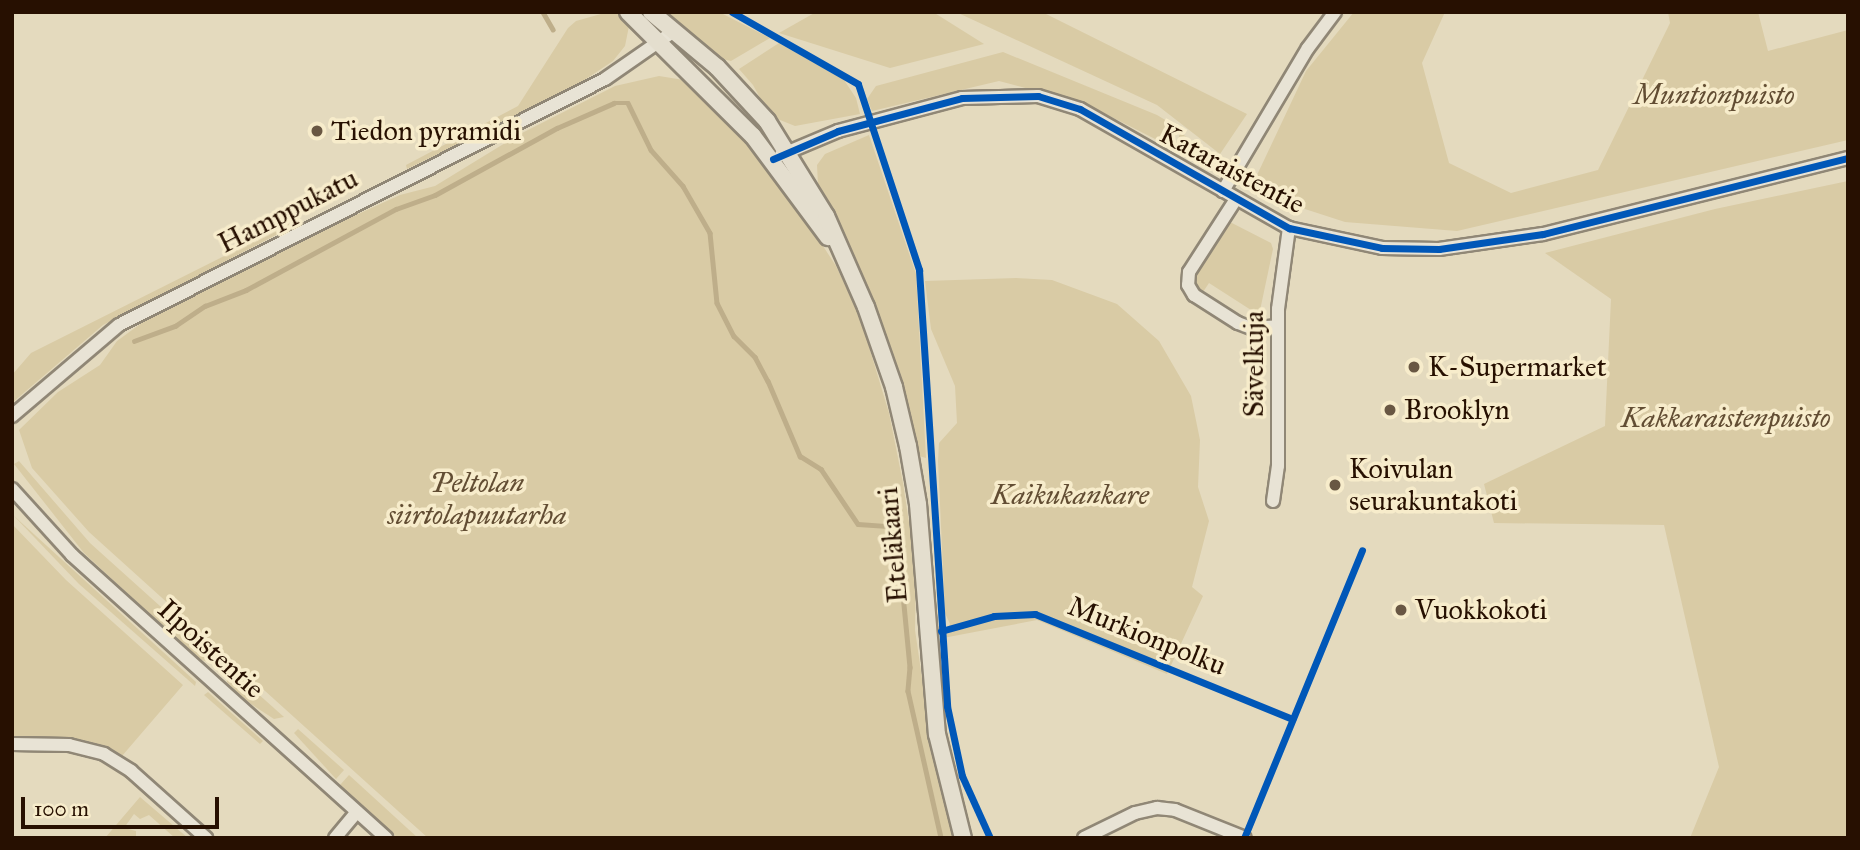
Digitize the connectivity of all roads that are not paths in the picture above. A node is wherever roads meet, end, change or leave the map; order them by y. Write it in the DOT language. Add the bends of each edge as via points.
graph roads {
  1 [pos="628,12"];
  2 [pos="651,12"];
  3 [pos="1335,12"];
  4 [pos="674,31"];
  5 [pos="659,43"];
  6 [pos="788,152"];
  7 [pos="1848,158"];
  8 [pos="772,159"];
  9 [pos="1223,191"];
  10 [pos="1236,199"];
  11 [pos="1289,228"];
  12 [pos="842,256"];
  13 [pos="1278,326"];
  14 [pos="12,416"];
  15 [pos="12,489"];
  16 [pos="1273,501"];
  17 [pos="12,744"];
  18 [pos="357,812"];
  19 [pos="206,838"];
  20 [pos="335,838"];
  21 [pos="386,838"];
  22 [pos="963,838"];
  23 [pos="1084,838"];
  24 [pos="1245,838"];
  1 -- 5 [label="main road, Eteläkaari"];
  2 -- 4 [label="main road, Eteläkaari"];
  3 -- 9 [label="street" via="1308,48"];
  4 -- 5 [label="street, Hamppukatu"];
  4 -- 6 [label="main road, Eteläkaari" via="745,94"];
  5 -- 8 [label="main road, Eteläkaari"];
  5 -- 14 [label="street, Hamppukatu" via="605,79 139,313 96,342"];
  6 -- 8 [label="street, Kataraistentie"];
  6 -- 9 [label="street, Kataraistentie" via="838,131 962,98 1028,95 1080,109"];
  6 -- 12 [label="main road, Eteläkaari" via="826,216"];
  7 -- 11 [label="street, Kataraistentie" via="1543,234 1470,247 1382,248"];
  8 -- 12 [label="main road, Eteläkaari"];
  9 -- 10 [label="street, Kataraistentie"];
  10 -- 11 [label="street, Kataraistentie"];
  10 -- 13 [label="street" via="1189,272 1188,285 1194,295 1238,323 1251,328"];
  11 -- 13 [label="street, Sävelkuja"];
  12 -- 22 [label="main road, Eteläkaari" via="874,330 908,446 918,504 937,734"];
  13 -- 16 [label="street, Sävelkuja" via="1279,466"];
  15 -- 18 [label="street, Ilpoistentie" via="72,555"];
  17 -- 19 [label="street" via="69,744 104,754 131,771"];
  18 -- 20 [label="street"];
  18 -- 21 [label="street, Ilpoistentie"];
  23 -- 24 [label="street" via="1135,813 1163,808"];
}
